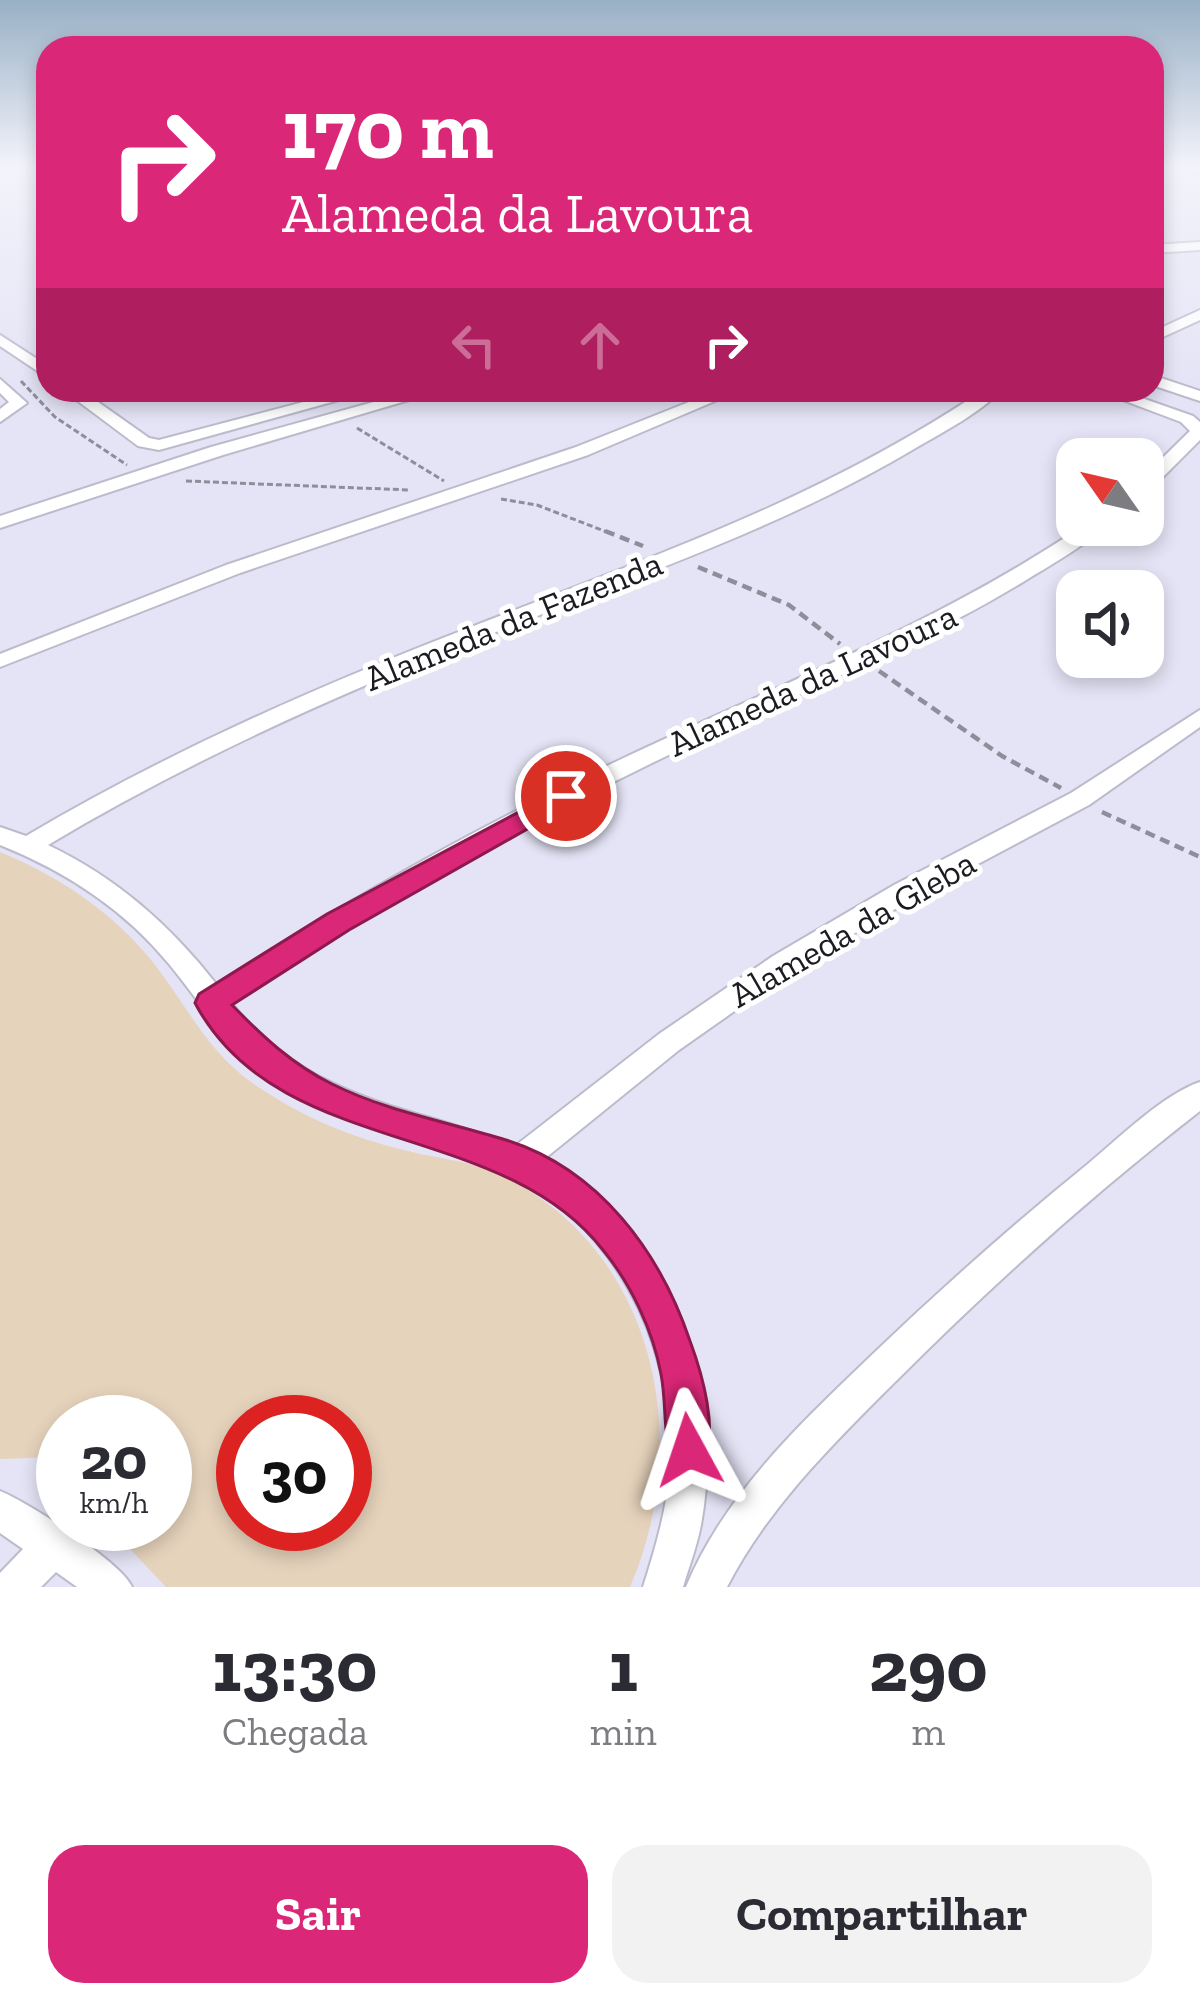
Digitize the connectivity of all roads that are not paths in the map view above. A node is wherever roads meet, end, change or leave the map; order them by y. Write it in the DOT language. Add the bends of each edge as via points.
graph roads {
  1 [pos="1200,246"];
  2 [pos="1164,248"];
  3 [pos="1200,314"];
  4 [pos="1164,332"];
  5 [pos="0,339"];
  6 [pos="36,364"];
  7 [pos="1164,372"];
  8 [pos="4,380"];
  9 [pos="1164,384"];
  10 [pos="1200,384"];
  11 [pos="1200,396"];
  12 [pos="88,402"];
  13 [pos="322,402"];
  14 [pos="394,402"];
  15 [pos="705,402"];
  16 [pos="974,402"];
  17 [pos="1134,402"];
  18 [pos="0,417"];
  19 [pos="1198,427"];
  20 [pos="1164,468"];
  21 [pos="0,522"];
  22 [pos="1064,546"];
  23 [pos="0,661"];
  24 [pos="1200,716"];
  25 [pos="14,840"];
  26 [pos="211,1003"];
  27 [pos="1200,1094"];
  28 [pos="519,1162"];
  29 [pos="0,1510"];
  30 [pos="36,1533"];
  31 [pos="48,1551"];
  32 [pos="62,1551"];
  33 [pos="14,1587"];
  34 [pos="112,1587"];
  35 [pos="663,1587"];
  36 [pos="706,1587"];
  1 -- 2 [label="street"];
  3 -- 4 [label="street"];
  5 -- 6 [label="street"];
  7 -- 10 [label="street"];
  8 -- 18 [label="street" via="17,406"];
  9 -- 11 [label="street"];
  12 -- 13 [label="street" via="159,445"];
  14 -- 21 [label="street"];
  15 -- 23 [label="street" via="233,569"];
  16 -- 25 [label="street, Alameda da Fazenda" via="839,484 444,645"];
  17 -- 19 [label="street"];
  19 -- 20 [label="street"];
  22 -- 26 [label="street, Alameda da Lavoura" via="863,660 512,824"];
  24 -- 28 [label="street, Alameda da Gleba" via="1080,799 783,964"];
  25 -- 26 [label="street" via="87,877 141,918"];
  26 -- 28 [label="street" via="256,1052 319,1094"];
  27 -- 36 [label="street" via="1072,1195 866,1386 749,1510"];
  28 -- 35 [label="street" via="567,1190 618,1239 672,1337 689,1450 680,1532"];
  29 -- 30 [label="street"];
  31 -- 33 [label="street"];
  32 -- 34 [label="street"];
}
